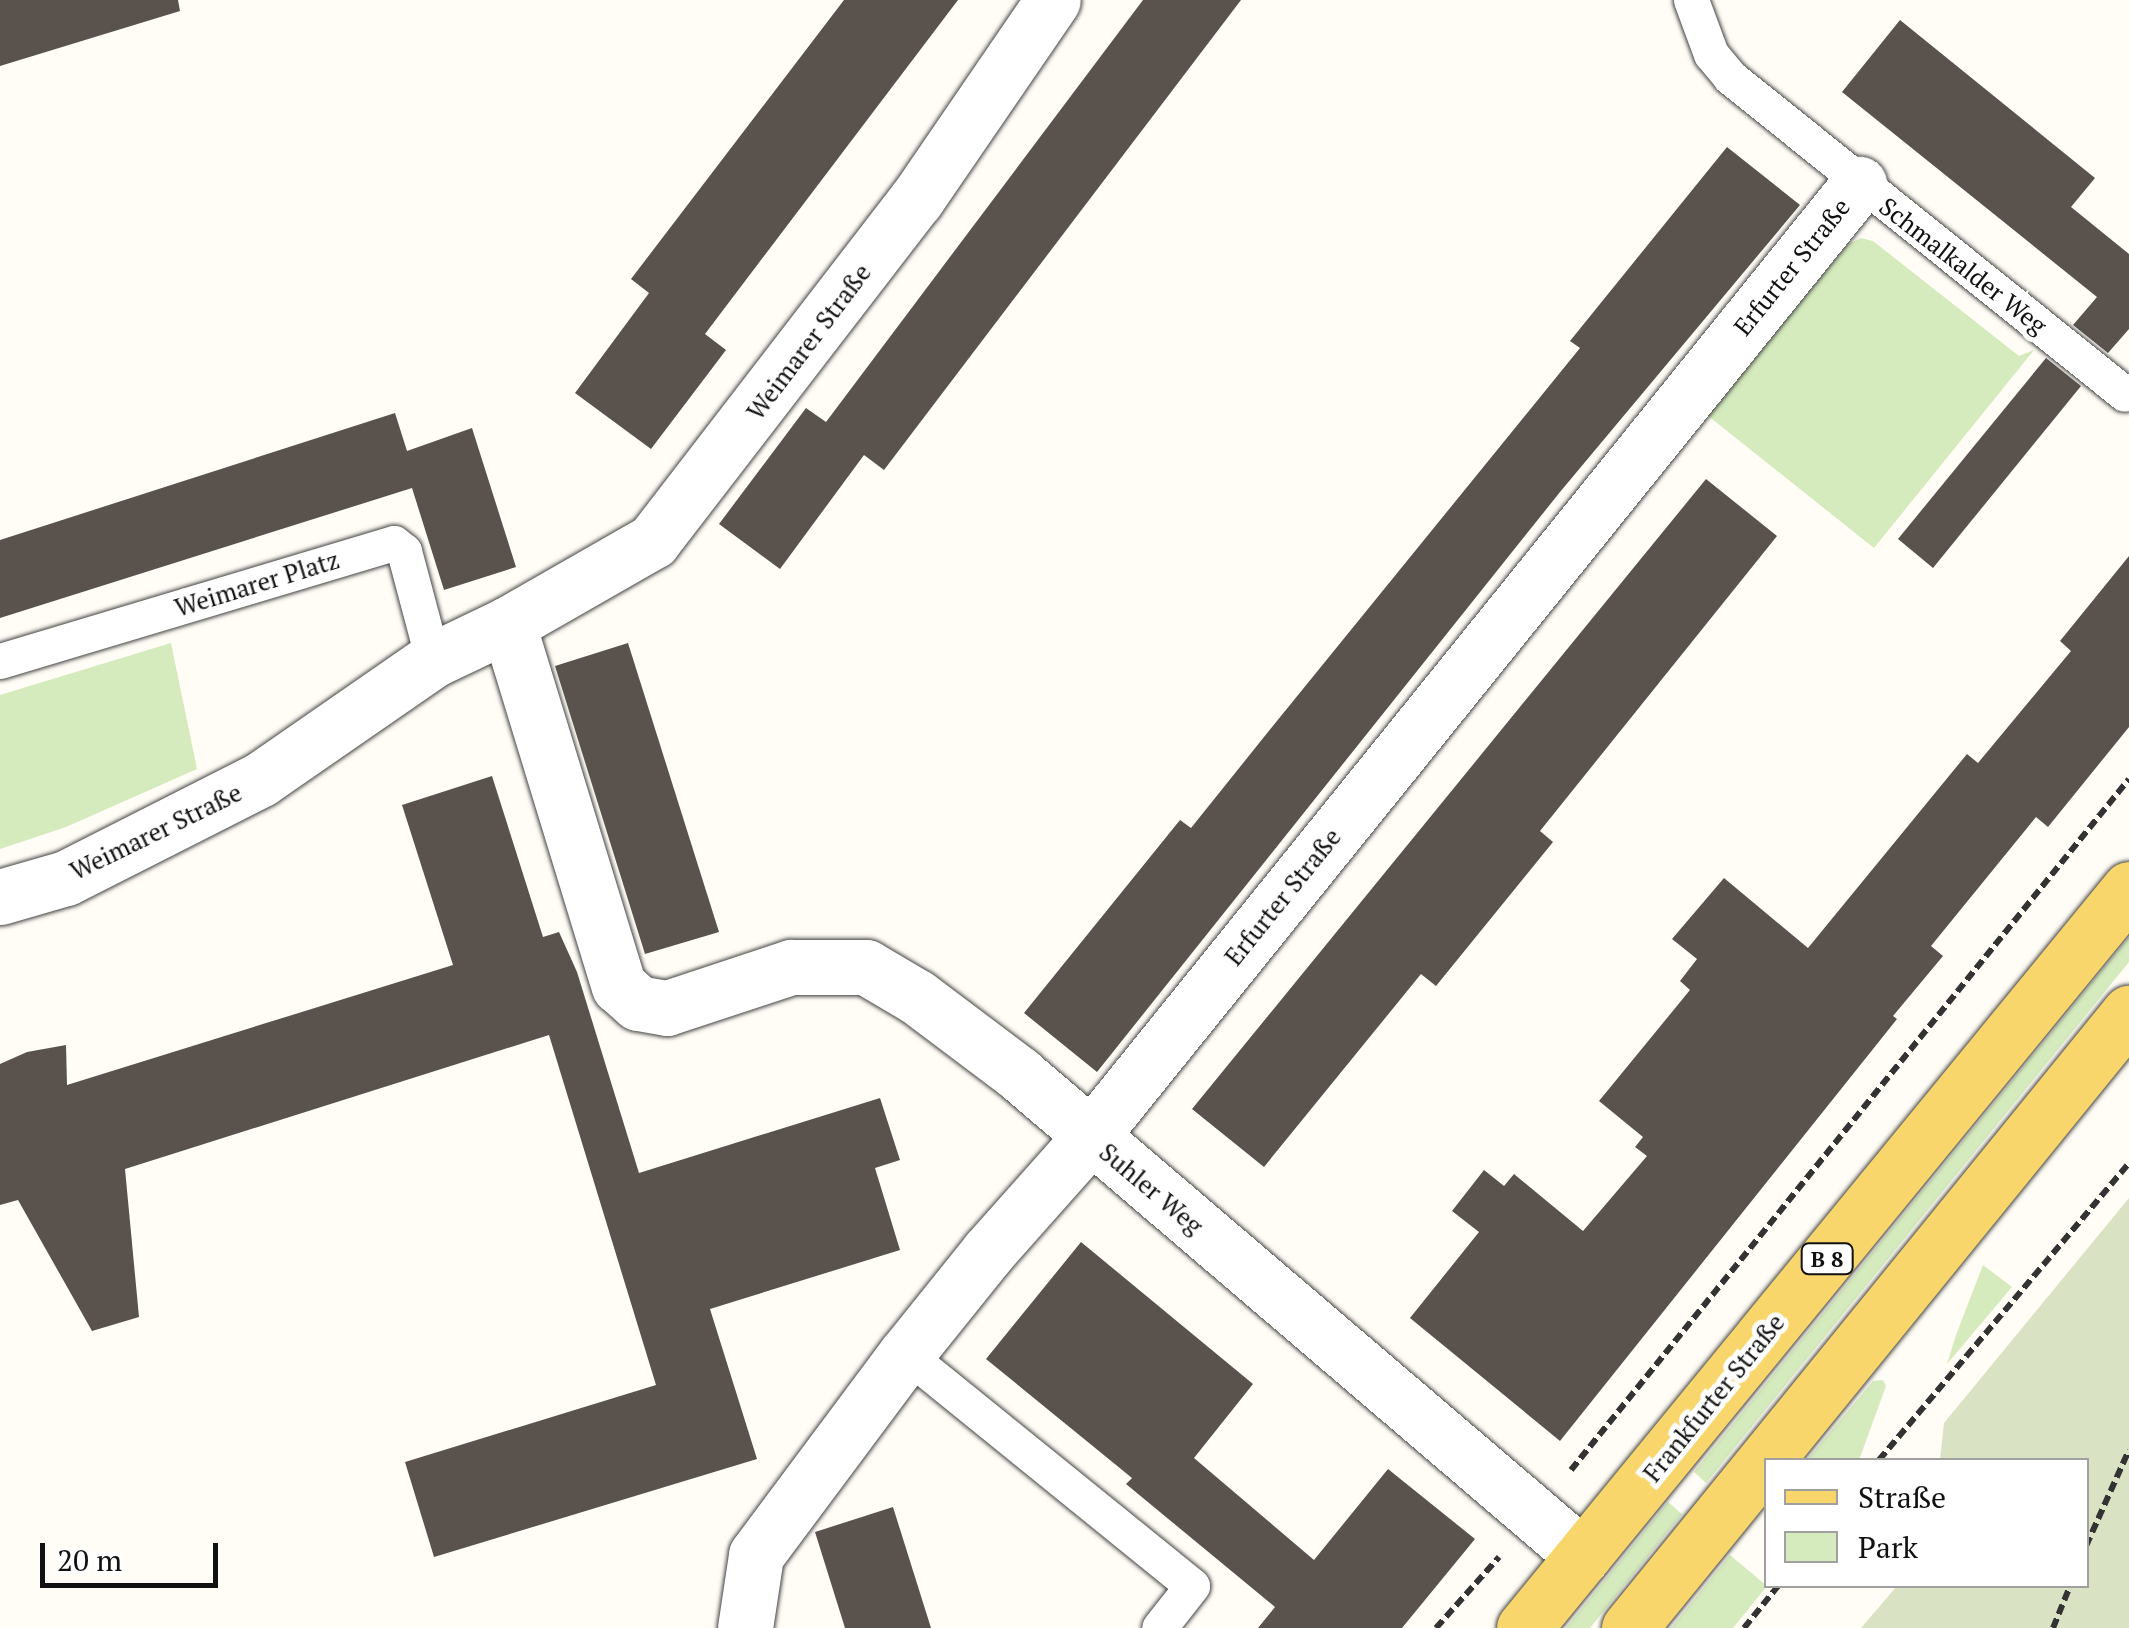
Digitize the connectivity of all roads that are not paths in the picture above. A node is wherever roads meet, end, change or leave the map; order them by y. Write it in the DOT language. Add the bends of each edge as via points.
graph roads {
  1 [pos="1053,0"];
  2 [pos="1691,0"];
  3 [pos="1859,184"];
  4 [pos="2125,394"];
  5 [pos="508,624"];
  6 [pos="434,660"];
  7 [pos="0,661"];
  8 [pos="2129,888"];
  9 [pos="0,896"];
  10 [pos="2129,1013"];
  11 [pos="1090,1137"];
  12 [pos="906,1354"];
  13 [pos="1767,1458"];
  14 [pos="1764,1462"];
  15 [pos="1584,1556"];
  16 [pos="745,1628"];
  17 [pos="1158,1628"];
  18 [pos="1524,1628"];
  19 [pos="1629,1628"];
  1 -- 5 [label="street, Weimarer Straße" via="916,200 653,542"];
  2 -- 3 [label="lane, Schmalkalder Weg" via="1711,54 1730,77"];
  3 -- 4 [label="lane, Schmalkalder Weg"];
  3 -- 11 [label="street, Erfurter Straße"];
  5 -- 6 [label="street, Weimarer Straße"];
  5 -- 11 [label="street, Suhler Weg" via="618,986 638,1003 668,1008 791,967 866,967 1005,1063"];
  6 -- 7 [label="lane, Weimarer Platz" via="404,551 394,543"];
  6 -- 9 [label="street, Weimarer Straße" via="261,780 66,878"];
  8 -- 15 [label="main road, Frankfurter Straße / B 8"];
  10 -- 13 [label="main road"];
  11 -- 12 [label="street, Erfurter Straße"];
  11 -- 15 [label="street, Suhler Weg"];
  12 -- 16 [label="street, Erfurter Straße" via="756,1555"];
  12 -- 17 [label="lane" via="1192,1586"];
  14 -- 19 [label="main road"];
  15 -- 18 [label="main road, Frankfurter Straße / B 8"];
}
